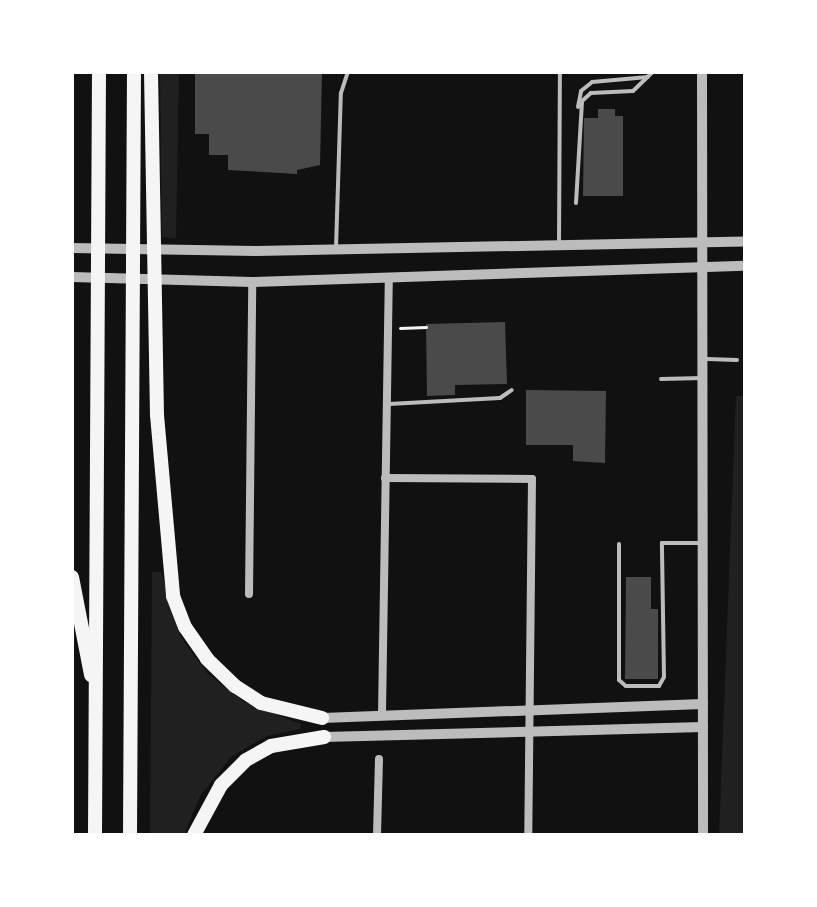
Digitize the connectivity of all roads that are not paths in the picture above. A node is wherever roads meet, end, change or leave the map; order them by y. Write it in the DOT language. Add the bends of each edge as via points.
graph roads {
  1 [pos="99,72"];
  2 [pos="134,72"];
  3 [pos="151,72"];
  4 [pos="348,72"];
  5 [pos="560,72"];
  6 [pos="702,72"];
  7 [pos="652,74"];
  8 [pos="578,113"];
  9 [pos="576,203"];
  10 [pos="703,242"];
  11 [pos="745,242"];
  12 [pos="559,247"];
  13 [pos="72,248"];
  14 [pos="336,250"];
  15 [pos="745,266"];
  16 [pos="705,268"];
  17 [pos="72,277"];
  18 [pos="389,279"];
  19 [pos="252,282"];
  20 [pos="707,359"];
  21 [pos="737,360"];
  22 [pos="706,378"];
  23 [pos="661,379"];
  24 [pos="512,390"];
  25 [pos="387,404"];
  26 [pos="385,478"];
  27 [pos="703,543"];
  28 [pos="619,544"];
  29 [pos="72,577"];
  30 [pos="249,594"];
  31 [pos="703,704"];
  32 [pos="98,707"];
  33 [pos="530,712"];
  34 [pos="382,713"];
  35 [pos="322,718"];
  36 [pos="703,727"];
  37 [pos="529,730"];
  38 [pos="324,737"];
  39 [pos="379,759"];
  40 [pos="95,835"];
  41 [pos="130,835"];
  42 [pos="194,835"];
  43 [pos="377,835"];
  44 [pos="528,835"];
  45 [pos="703,835"];
  1 -- 32 [label="highway"];
  2 -- 41 [label="highway"];
  3 -- 35 [label="highway" via="155,353 173,596 185,627 207,659 235,686 261,703"];
  4 -- 14 [label="lane" via="341,93"];
  5 -- 12 [label="lane"];
  6 -- 10 [label="street"];
  7 -- 8 [label="lane" via="633,91 591,93"];
  7 -- 8 [label="lane" via="592,82 581,91"];
  8 -- 9 [label="lane"];
  10 -- 11 [label="street"];
  10 -- 12 [label="street"];
  10 -- 16 [label="street"];
  12 -- 14 [label="street"];
  13 -- 14 [label="street"];
  15 -- 16 [label="street"];
  16 -- 18 [label="street"];
  16 -- 20 [label="street"];
  17 -- 19 [label="street"];
  18 -- 19 [label="street"];
  18 -- 25 [label="street"];
  19 -- 30 [label="street"];
  20 -- 21 [label="lane"];
  20 -- 22 [label="street"];
  22 -- 23 [label="lane"];
  22 -- 27 [label="street"];
  24 -- 25 [label="lane" via="500,398"];
  25 -- 26 [label="street"];
  26 -- 33 [label="street" via="532,479"];
  26 -- 34 [label="street"];
  27 -- 28 [label="lane" via="662,543 664,677 659,686 626,686 619,680"];
  27 -- 31 [label="street"];
  29 -- 32 [label="highway"];
  31 -- 33 [label="street"];
  31 -- 36 [label="street"];
  32 -- 40 [label="highway"];
  33 -- 34 [label="street"];
  33 -- 37 [label="street"];
  34 -- 35 [label="street"];
  36 -- 37 [label="street"];
  36 -- 45 [label="street"];
  37 -- 38 [label="street"];
  37 -- 44 [label="street"];
  38 -- 42 [label="highway" via="271,746 246,760 221,785"];
  39 -- 43 [label="street"];
}
